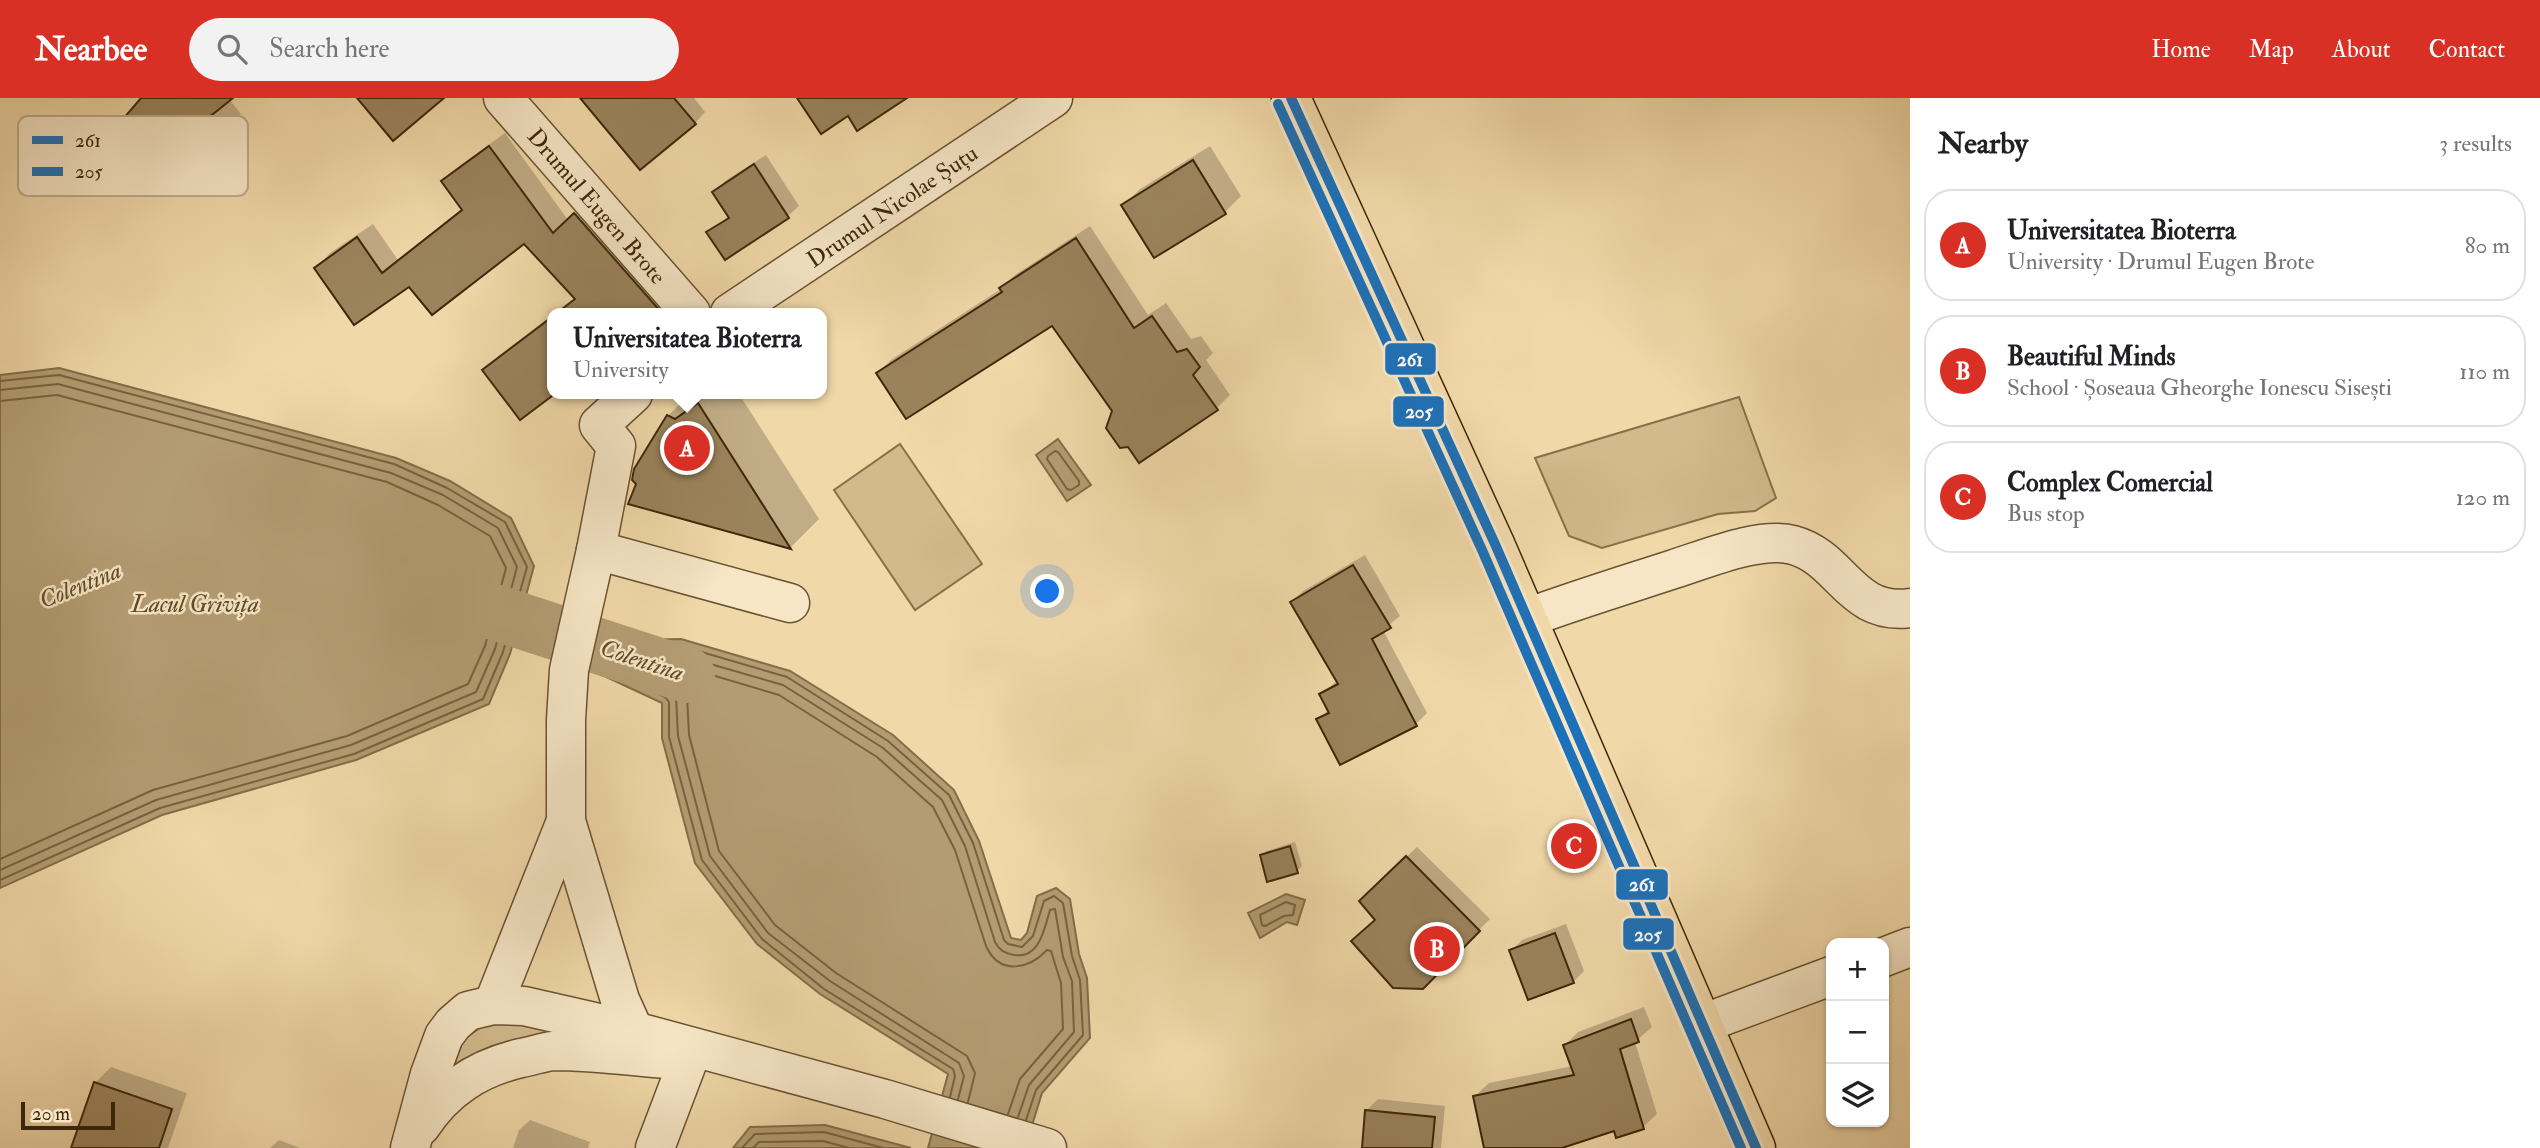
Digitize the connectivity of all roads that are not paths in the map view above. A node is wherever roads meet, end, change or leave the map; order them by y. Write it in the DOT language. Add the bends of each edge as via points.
graph roads {
  1 [pos="503,98"];
  2 [pos="1053,98"];
  3 [pos="1291,98"];
  4 [pos="687,308"];
  5 [pos="738,308"];
  6 [pos="628,399"];
  7 [pos="596,550"];
  8 [pos="790,603"];
  9 [pos="1910,608"];
  10 [pos="1527,618"];
  11 [pos="566,821"];
  12 [pos="1910,947"];
  13 [pos="1889,955"];
  14 [pos="1826,978"];
  15 [pos="493,1005"];
  16 [pos="1702,1024"];
  17 [pos="634,1031"];
  18 [pos="688,1061"];
  19 [pos="774,1069"];
  20 [pos="411,1144"];
  21 [pos="655,1148"];
  22 [pos="1047,1148"];
  23 [pos="1756,1148"];
  1 -- 4 [label="street, Drumul Eugen Brote"];
  2 -- 5 [label="street, Drumul Nicolae Șuțu"];
  3 -- 10 [label="main road"];
  6 -- 7 [label="street" via="598,425 616,446"];
  7 -- 8 [label="street"];
  7 -- 11 [label="street" via="569,670"];
  9 -- 10 [label="street" via="1893,609 1860,597 1812,554 1793,545 1773,543 1720,555"];
  10 -- 16 [label="main road"];
  11 -- 15 [label="street"];
  11 -- 17 [label="street" via="620,1000"];
  12 -- 13 [label="street"];
  14 -- 16 [label="street"];
  15 -- 17 [label="street" via="524,1006"];
  15 -- 20 [label="street" via="468,1011 444,1036"];
  16 -- 23 [label="main road"];
  17 -- 19 [label="street"];
  18 -- 19 [label="street"];
  18 -- 20 [label="street" via="550,1051 506,1062 478,1072 450,1091 433,1108"];
  18 -- 21 [label="street"];
  19 -- 22 [label="street"];
}
